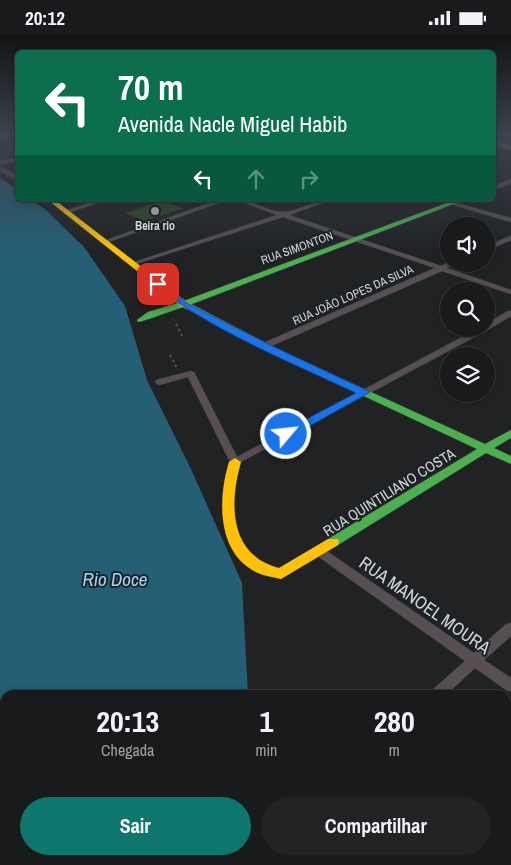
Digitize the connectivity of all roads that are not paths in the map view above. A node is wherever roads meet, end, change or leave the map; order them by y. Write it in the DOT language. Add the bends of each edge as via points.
graph roads {
  1 [pos="511,181"];
  2 [pos="496,187"];
  3 [pos="54,202"];
  4 [pos="97,202"];
  5 [pos="218,202"];
  6 [pos="246,202"];
  7 [pos="322,202"];
  8 [pos="457,202"];
  9 [pos="68,211"];
  10 [pos="284,215"];
  11 [pos="511,220"];
  12 [pos="511,238"];
  13 [pos="104,241"];
  14 [pos="358,241"];
  15 [pos="495,245"];
  16 [pos="131,264"];
  17 [pos="440,268"];
  18 [pos="452,272"];
  19 [pos="511,292"];
  20 [pos="184,304"];
  21 [pos="511,313"];
  22 [pos="141,320"];
  23 [pos="495,322"];
  24 [pos="468,337"];
  25 [pos="264,346"];
  26 [pos="159,382"];
  27 [pos="364,392"];
  28 [pos="511,433"];
  29 [pos="488,449"];
  30 [pos="511,461"];
  31 [pos="235,462"];
  32 [pos="320,552"];
  33 [pos="511,628"];
  34 [pos="474,662"];
  35 [pos="511,686"];
  36 [pos="442,690"];
  1 -- 2 [label="street"];
  3 -- 9 [label="street"];
  4 -- 9 [label="street"];
  5 -- 13 [label="street"];
  6 -- 10 [label="street"];
  7 -- 10 [label="street"];
  8 -- 11 [label="street"];
  8 -- 14 [label="street, RUA SIMONTON"];
  9 -- 13 [label="street"];
  10 -- 14 [label="street"];
  10 -- 16 [label="street"];
  12 -- 15 [label="street"];
  13 -- 16 [label="street"];
  14 -- 17 [label="street"];
  14 -- 20 [label="street, RUA SIMONTON"];
  16 -- 20 [label="street"];
  17 -- 25 [label="street, RUA JOÃO LOPES DA SILVA"];
  18 -- 19 [label="street"];
  20 -- 22 [label="street, RUA SIMONTON"];
  20 -- 25 [label="street"];
  21 -- 23 [label="street"];
  24 -- 27 [label="street"];
  25 -- 27 [label="street"];
  26 -- 31 [label="street" via="191,374"];
  27 -- 29 [label="street"];
  27 -- 31 [label="street"];
  28 -- 29 [label="street, RUA QUINTILIANO COSTA"];
  29 -- 30 [label="street"];
  29 -- 32 [label="street, RUA QUINTILIANO COSTA"];
  31 -- 32 [label="street, RUA QUINTILIANO COSTA" via="225,497 233,542 249,561 268,573 281,574"];
  32 -- 34 [label="street, RUA MANOEL MOURA"];
  33 -- 34 [label="street"];
  34 -- 35 [label="street, RUA MANOEL MOURA"];
  34 -- 36 [label="street"];
}
